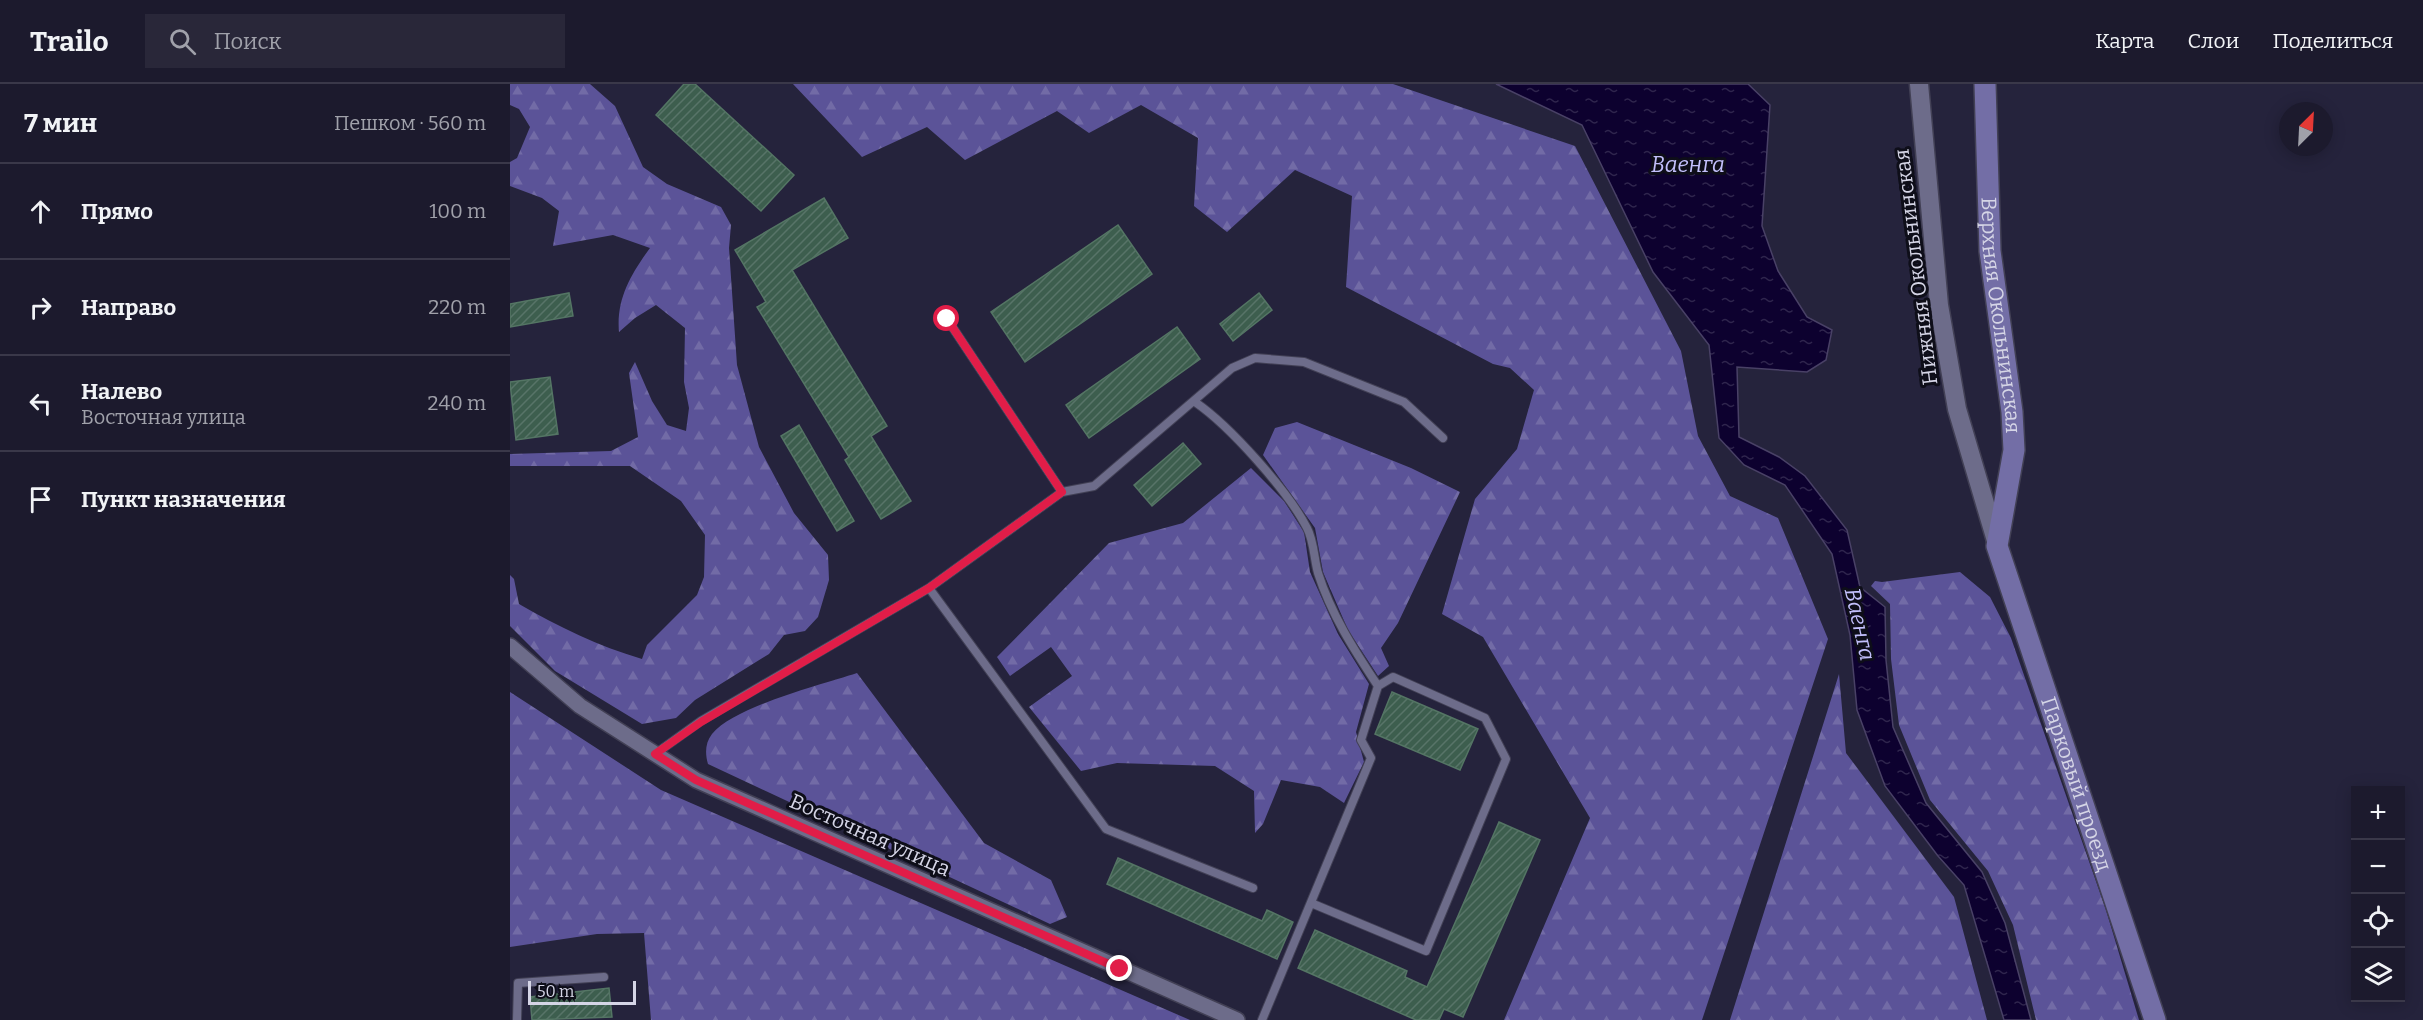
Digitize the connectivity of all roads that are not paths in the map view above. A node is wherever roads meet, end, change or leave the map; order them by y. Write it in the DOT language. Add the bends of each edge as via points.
graph roads {
  1 [pos="1919,84"];
  2 [pos="1985,84"];
  3 [pos="947,319"];
  4 [pos="1195,402"];
  5 [pos="1443,438"];
  6 [pos="1062,492"];
  7 [pos="1997,546"];
  8 [pos="929,588"];
  9 [pos="510,646"];
  10 [pos="1378,686"];
  11 [pos="655,754"];
  12 [pos="1253,888"];
  13 [pos="1311,903"];
  14 [pos="604,977"];
  15 [pos="517,1020"];
  16 [pos="1237,1020"];
  17 [pos="1262,1020"];
  18 [pos="2155,1020"];
  1 -- 7 [label="street, Нижняя Окольнинская" via="1939,305 1957,409"];
  2 -- 7 [label="main road, Верхняя Окольнинская" via="1990,251 2014,450"];
  3 -- 6 [label="lane"];
  4 -- 5 [label="lane" via="1232,368 1255,358 1304,362 1404,402"];
  4 -- 6 [label="lane" via="1094,486"];
  4 -- 10 [label="lane" via="1218,418 1285,495 1308,530 1318,573 1341,630"];
  6 -- 8 [label="lane"];
  7 -- 18 [label="main road, Парковый проезд"];
  8 -- 11 [label="lane" via="701,722"];
  8 -- 12 [label="lane" via="1106,829"];
  9 -- 11 [label="street, Восточная улица" via="580,706"];
  10 -- 13 [label="lane" via="1361,740 1371,758"];
  10 -- 13 [label="lane" via="1393,677 1485,718 1506,759 1426,951"];
  11 -- 16 [label="street, Восточная улица" via="696,780"];
  13 -- 17 [label="lane"];
  14 -- 15 [label="lane" via="518,983"];
}
